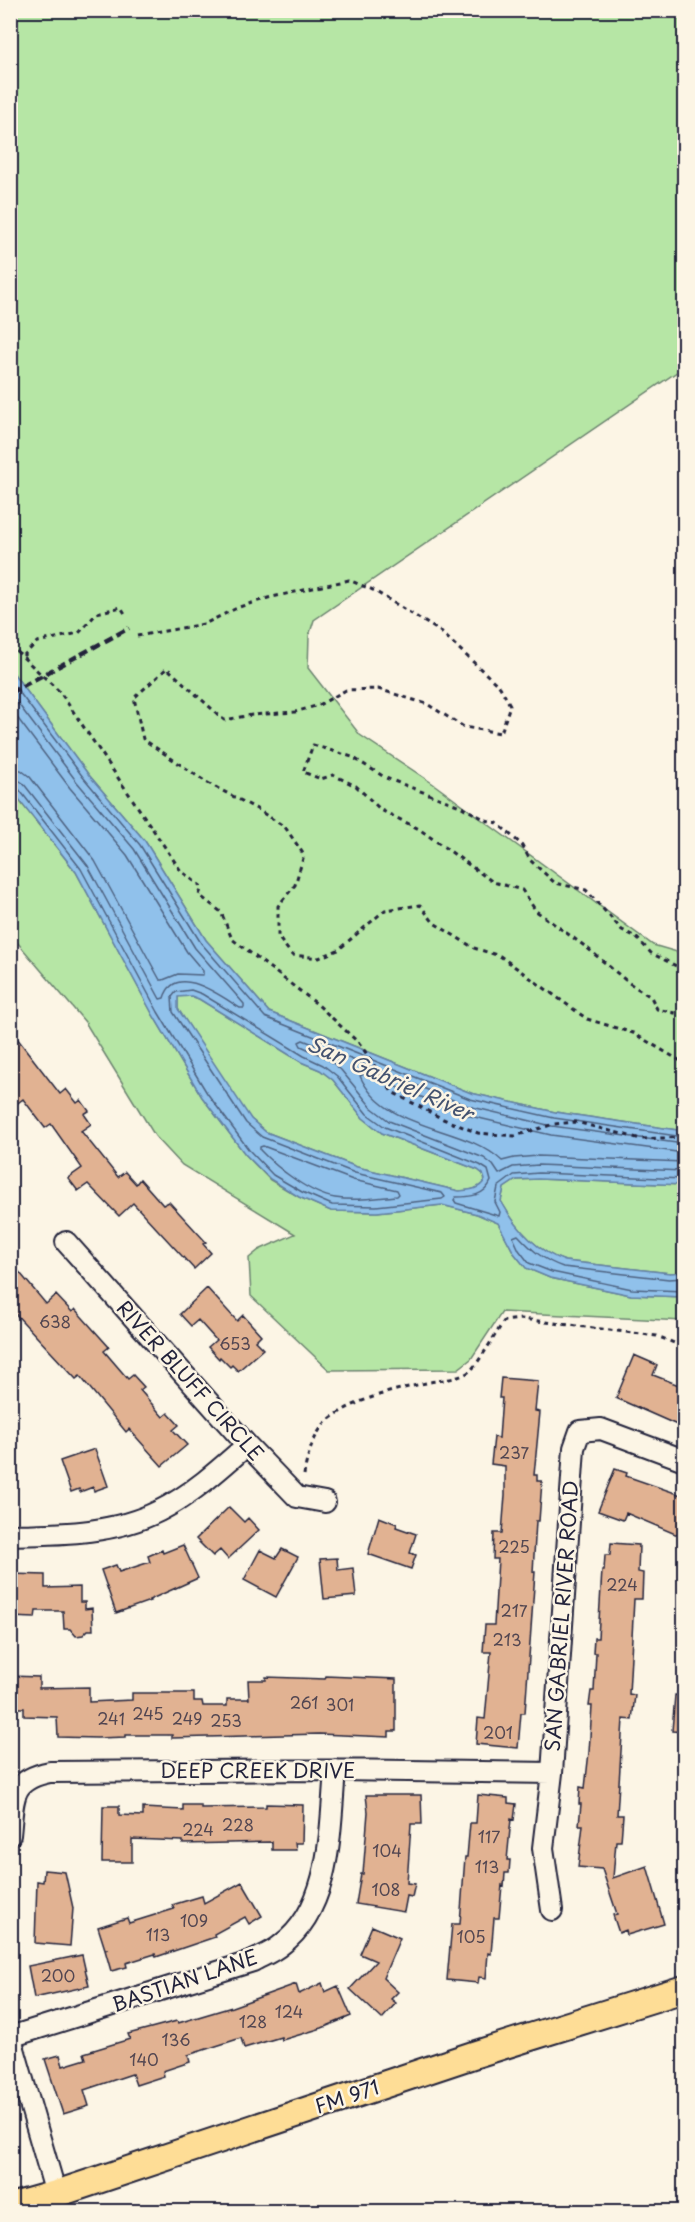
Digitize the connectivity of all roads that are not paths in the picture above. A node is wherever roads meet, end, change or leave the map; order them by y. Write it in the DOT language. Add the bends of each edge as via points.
graph roads {
  1 [pos="66,1242"];
  2 [pos="247,1445"];
  3 [pos="684,1460"];
  4 [pos="325,1502"];
  5 [pos="10,1535"];
  6 [pos="335,1770"];
  7 [pos="552,1773"];
  8 [pos="10,1835"];
  9 [pos="552,1910"];
  10 [pos="684,1989"];
  11 [pos="11,2036"];
  12 [pos="56,2194"];
  13 [pos="10,2206"];
  1 -- 2 [label="street, RIVER BLUFF CIRCLE"];
  2 -- 4 [label="street, RIVER BLUFF CIRCLE" via="297,1497"];
  2 -- 5 [label="street" via="189,1493 158,1512 115,1527"];
  3 -- 7 [label="street, SAN GABRIEL RIVER ROAD" via="601,1429 580,1431 574,1448"];
  6 -- 7 [label="street, DEEP CREEK DRIVE"];
  6 -- 8 [label="street, DEEP CREEK DRIVE" via="50,1772 24,1780 14,1800"];
  6 -- 11 [label="street, BASTIAN LANE" via="328,1852 320,1890 305,1920 282,1945 253,1961"];
  7 -- 9 [label="street, SAN GABRIEL RIVER ROAD" via="543,1848"];
  10 -- 12 [label="main road, FM 971 / FM 971"];
  11 -- 12 [label="street"];
  12 -- 13 [label="main road, FM 971 / FM 971"];
}
